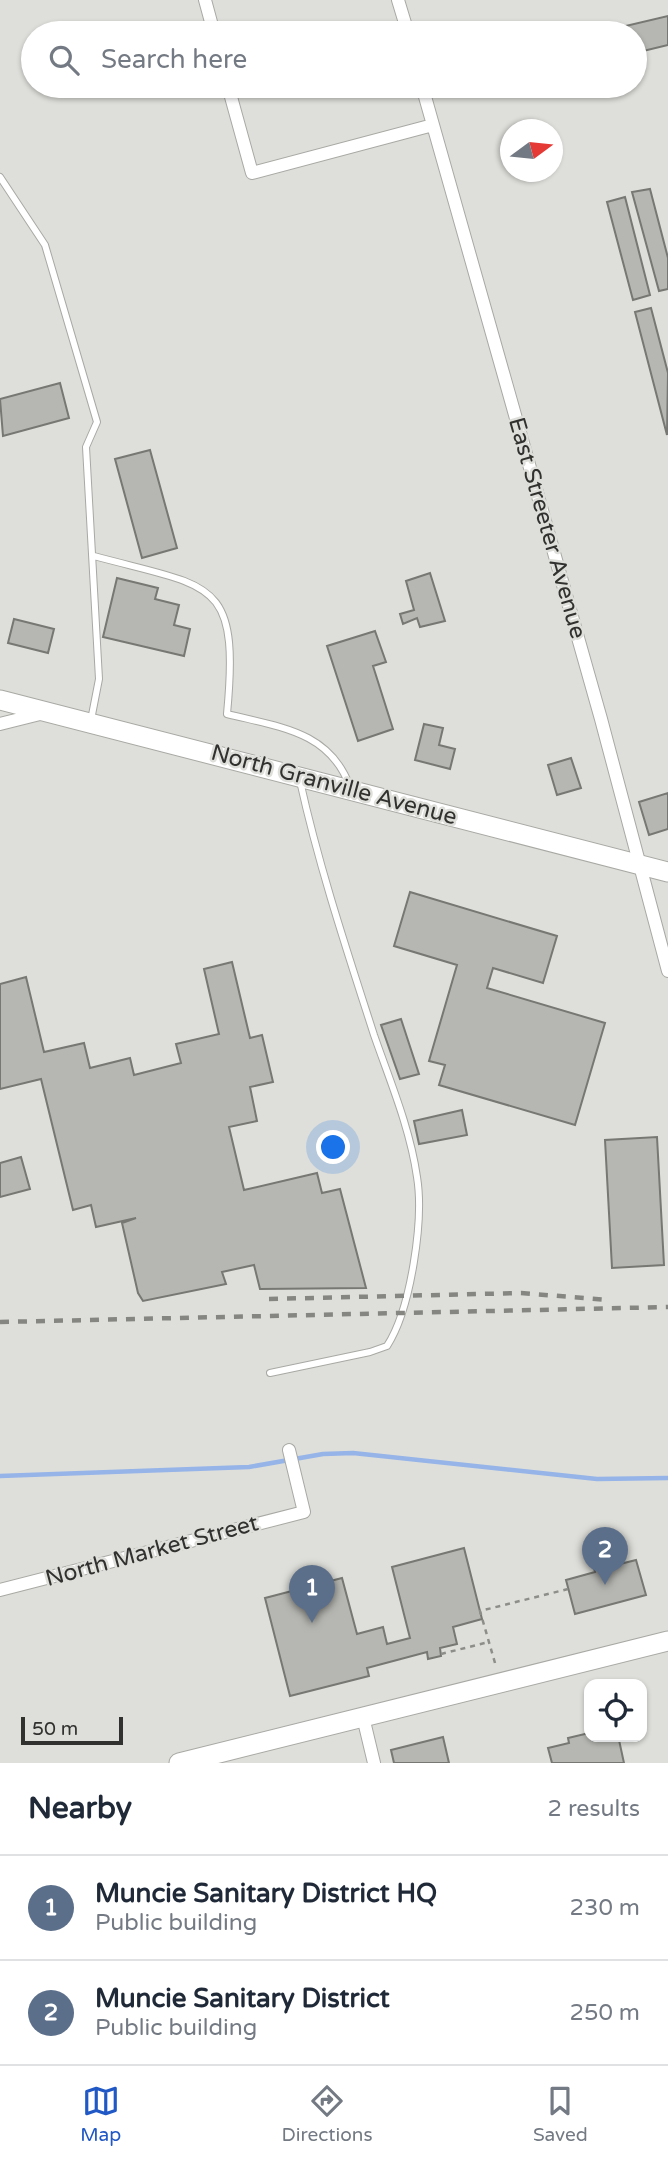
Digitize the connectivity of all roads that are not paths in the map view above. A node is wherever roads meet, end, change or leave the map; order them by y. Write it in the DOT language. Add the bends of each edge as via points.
graph roads {
  1 [pos="205,0"];
  2 [pos="398,0"];
  3 [pos="211,21"];
  4 [pos="404,21"];
  5 [pos="231,98"];
  6 [pos="425,98"];
  7 [pos="433,125"];
  8 [pos="0,177"];
  9 [pos="94,556"];
  10 [pos="0,700"];
  11 [pos="47,712"];
  12 [pos="91,722"];
  13 [pos="0,724"];
  14 [pos="299,775"];
  15 [pos="350,789"];
  16 [pos="638,865"];
  17 [pos="668,872"];
  18 [pos="668,971"];
  19 [pos="270,1373"];
  20 [pos="289,1450"];
  21 [pos="0,1590"];
  22 [pos="668,1641"];
  23 [pos="363,1717"];
  24 [pos="179,1763"];
  25 [pos="374,1763"];
  1 -- 3 [label="street"];
  2 -- 4 [label="street"];
  5 -- 7 [label="street" via="252,173"];
  6 -- 7 [label="street, East Streeter Avenue"];
  7 -- 16 [label="street, East Streeter Avenue"];
  8 -- 9 [label="lane" via="45,246 97,422 86,447"];
  9 -- 12 [label="lane" via="99,678"];
  9 -- 15 [label="lane" via="198,586 214,597 230,636 227,714 315,740 339,761"];
  10 -- 11 [label="main road, North Granville Avenue"];
  11 -- 12 [label="main road, North Granville Avenue"];
  11 -- 13 [label="street"];
  12 -- 14 [label="main road, North Granville Avenue"];
  14 -- 15 [label="main road, North Granville Avenue"];
  14 -- 19 [label="lane" via="349,954 411,1145 420,1213 403,1313 387,1346"];
  15 -- 16 [label="main road, North Granville Avenue"];
  16 -- 17 [label="main road, North Granville Avenue"];
  16 -- 18 [label="street, East Streeter Avenue"];
  20 -- 21 [label="street, North Market Street" via="304,1511"];
  22 -- 23 [label="main road"];
  23 -- 24 [label="main road"];
  23 -- 25 [label="street"];
}
